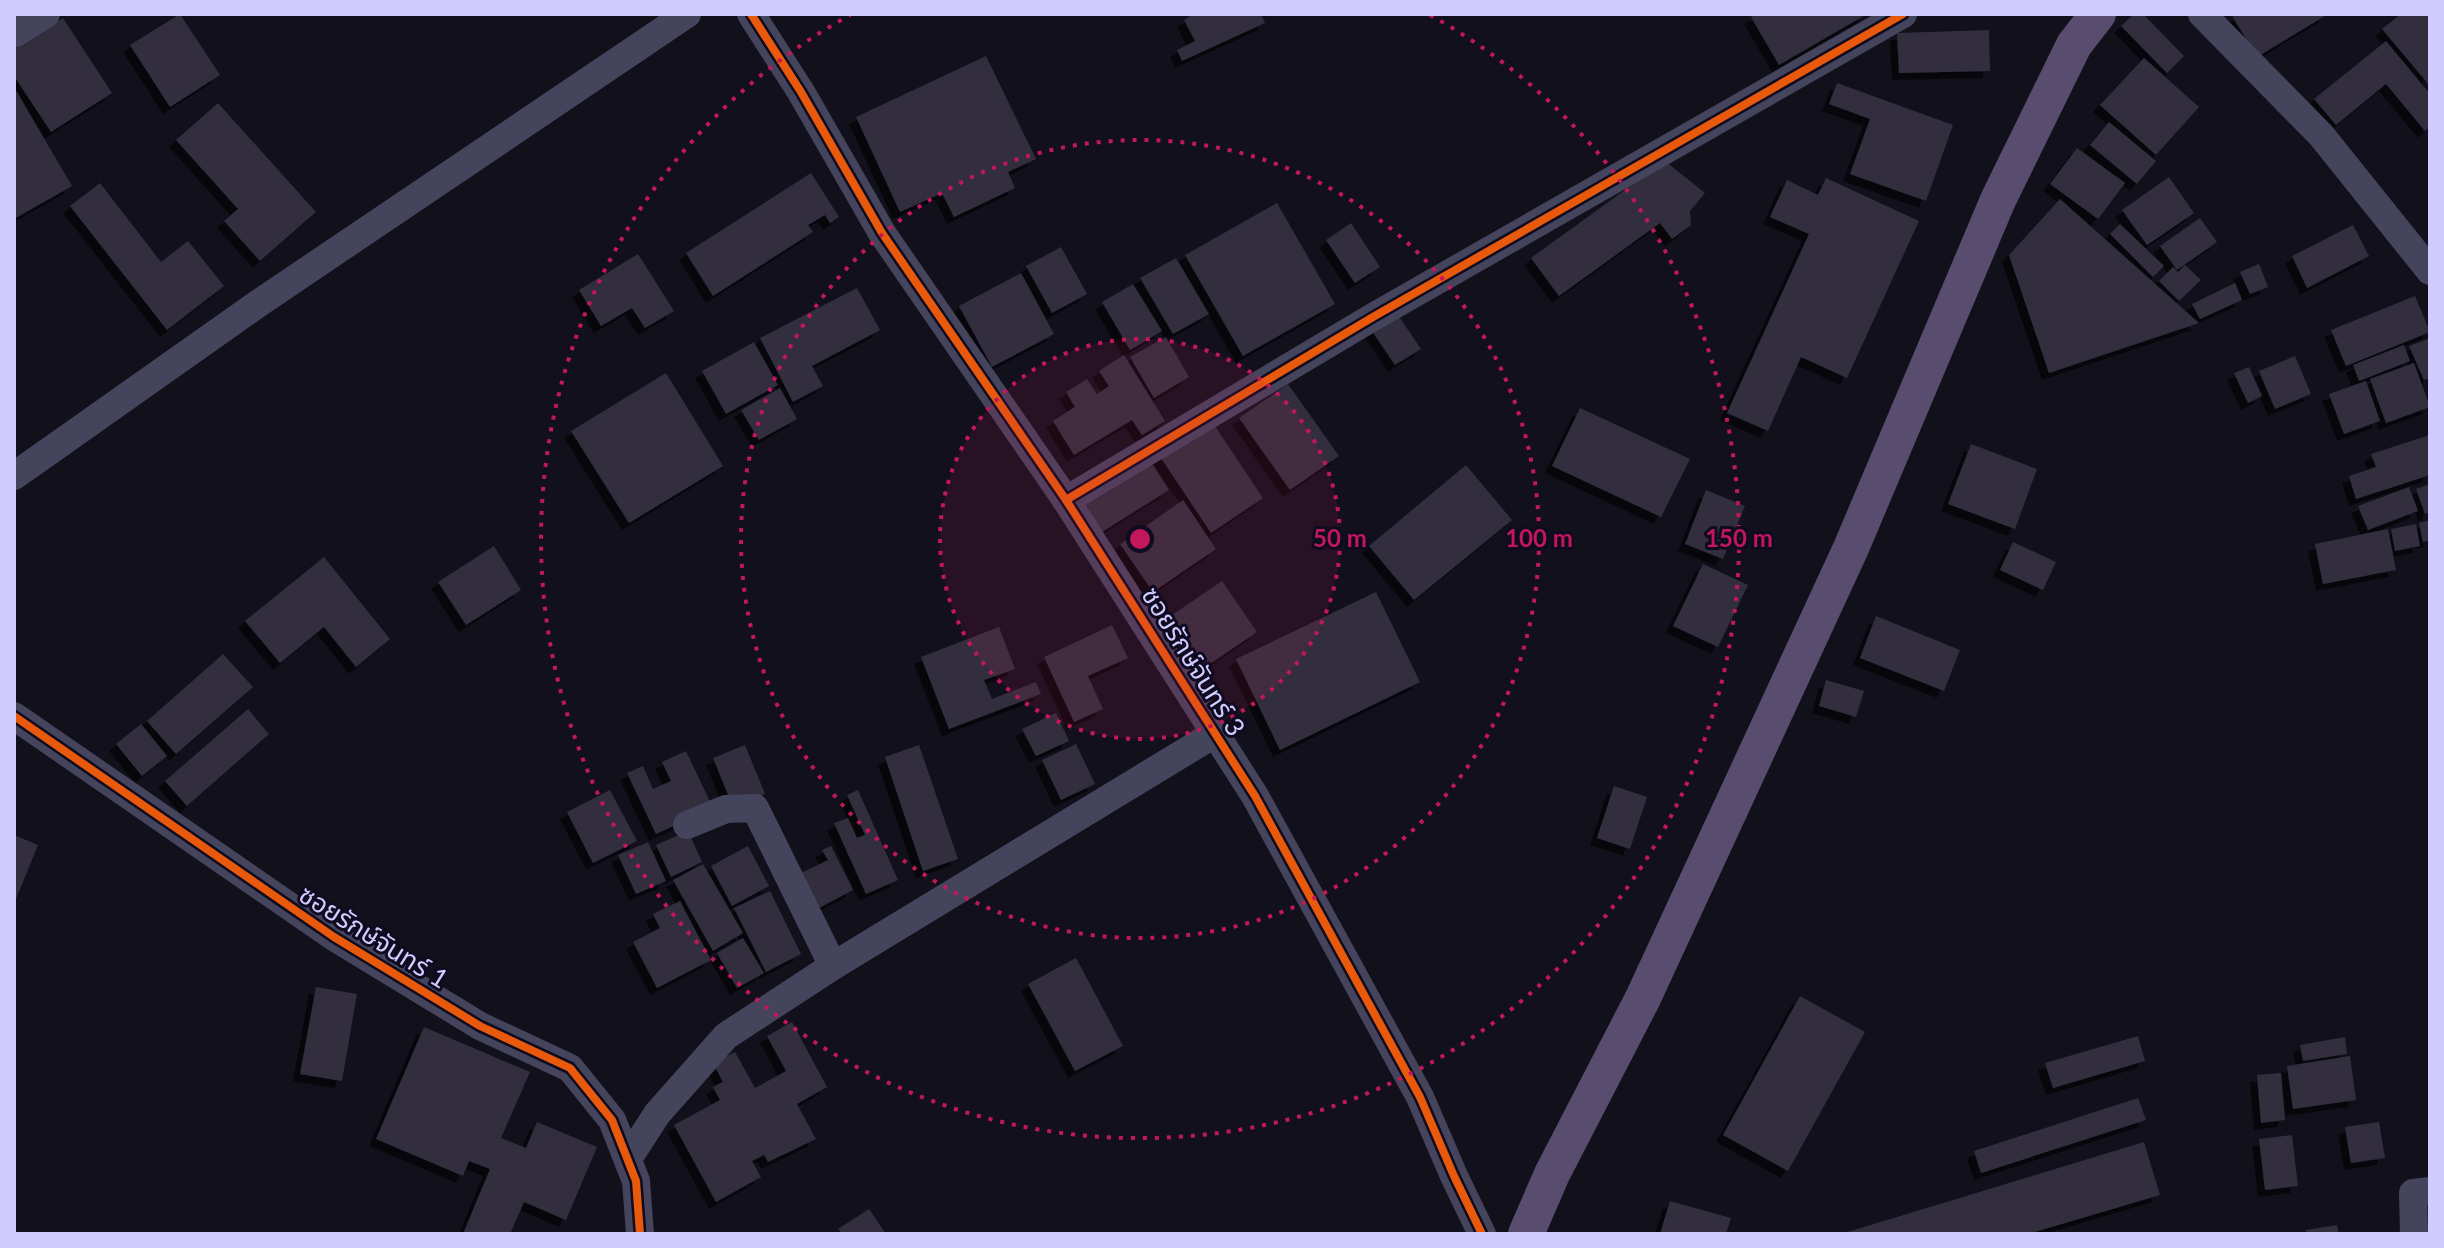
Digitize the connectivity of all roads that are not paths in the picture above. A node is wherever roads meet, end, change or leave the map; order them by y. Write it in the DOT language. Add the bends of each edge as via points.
graph roads {
  1 [pos="46,14"];
  2 [pos="687,14"];
  3 [pos="751,14"];
  4 [pos="1903,14"];
  5 [pos="2098,14"];
  6 [pos="2202,14"];
  7 [pos="14,34"];
  8 [pos="2430,271"];
  9 [pos="14,476"];
  10 [pos="1066,500"];
  11 [pos="14,716"];
  12 [pos="1216,733"];
  13 [pos="687,825"];
  14 [pos="833,966"];
  15 [pos="628,1159"];
  16 [pos="2430,1191"];
  17 [pos="640,1234"];
  18 [pos="1482,1234"];
  19 [pos="1526,1234"];
  20 [pos="2414,1234"];
  1 -- 7 [label="street"];
  2 -- 9 [label="street"];
  3 -- 10 [label="street, ซอยรักษ์จันทร์ 3" via="882,233"];
  4 -- 10 [label="street" via="1373,317"];
  5 -- 19 [label="main road" via="2074,45 1998,200 1851,548 1643,998"];
  6 -- 8 [label="street" via="2321,135"];
  10 -- 12 [label="street, ซอยรักษ์จันทร์ 3"];
  11 -- 15 [label="street, ซอยรักษ์จันทร์ 1" via="334,937 480,1026 570,1068 612,1120"];
  12 -- 14 [label="street"];
  12 -- 18 [label="street, ซอยรักษ์จันทร์ 3" via="1420,1097"];
  13 -- 14 [label="street" via="726,809 748,806 758,811"];
  14 -- 15 [label="street" via="726,1036 657,1114"];
  15 -- 17 [label="street, ซอยรักษ์จันทร์ 1" via="636,1181"];
  16 -- 20 [label="street" via="2413,1193"];
}
